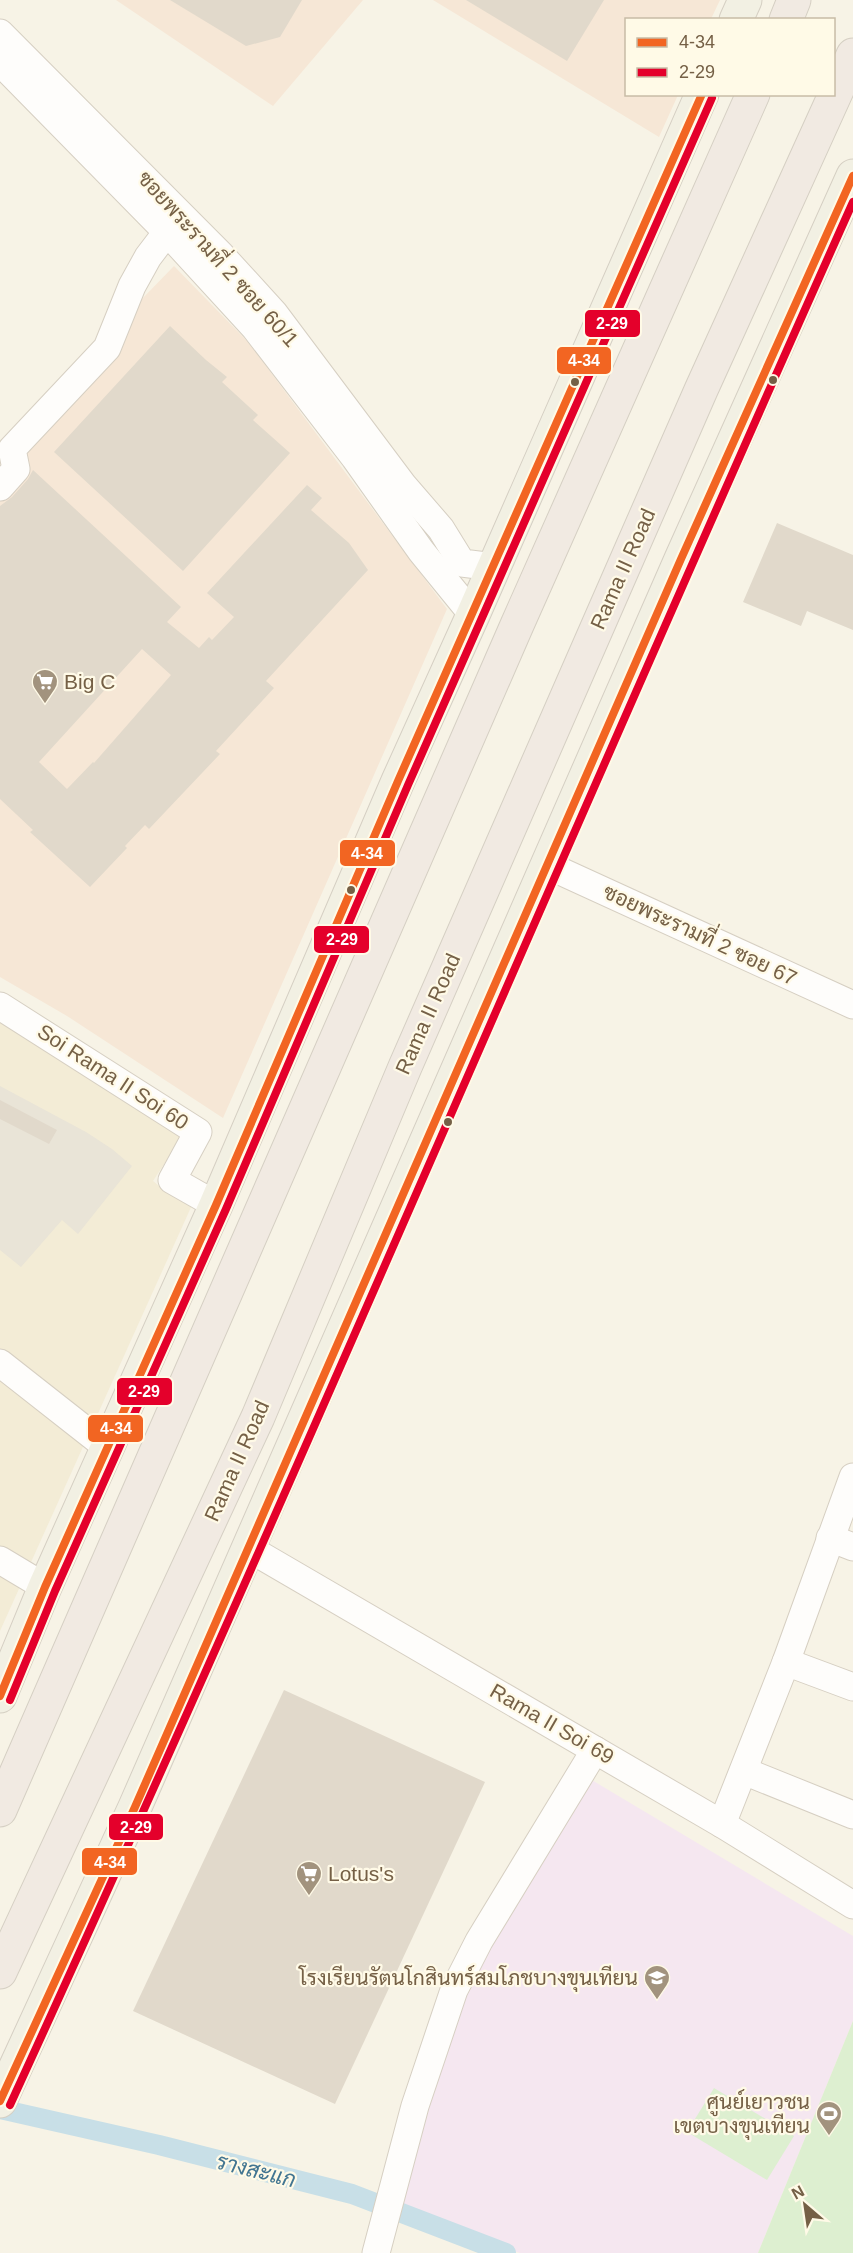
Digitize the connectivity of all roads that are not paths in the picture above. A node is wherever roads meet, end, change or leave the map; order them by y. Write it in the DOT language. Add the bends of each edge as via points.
graph roads {
  1 [pos="745,0"];
  2 [pos="794,0"];
  3 [pos="737,18"];
  4 [pos="787,18"];
  5 [pos="0,33"];
  6 [pos="853,55"];
  7 [pos="0,62"];
  8 [pos="835,95"];
  9 [pos="701,96"];
  10 [pos="752,96"];
  11 [pos="834,96"];
  12 [pos="853,176"];
  13 [pos="167,232"];
  14 [pos="0,487"];
  15 [pos="494,567"];
  16 [pos="473,615"];
  17 [pos="546,865"];
  18 [pos="853,1005"];
  19 [pos="0,1006"];
  20 [pos="216,1205"];
  21 [pos="0,1363"];
  22 [pos="108,1448"];
  23 [pos="853,1477"];
  24 [pos="842,1543"];
  25 [pos="248,1548"];
  26 [pos="0,1560"];
  27 [pos="45,1587"];
  28 [pos="786,1662"];
  29 [pos="2,1687"];
  30 [pos="853,1687"];
  31 [pos="595,1750"];
  32 [pos="744,1771"];
  33 [pos="0,1810"];
  34 [pos="853,1815"];
  35 [pos="722,1824"];
  36 [pos="853,1905"];
  37 [pos="0,1972"];
  38 [pos="4,2092"];
  39 [pos="376,2253"];
  1 -- 3 [label="main road"];
  2 -- 4 [label="highway"];
  5 -- 15 [label="street, ซอยพระรามที่ 2 ซอย 60/1" via="274,313 403,485 441,528 462,563"];
  6 -- 8 [label="highway, Rama II Road"];
  7 -- 13 [label="street, ซอยพระรามที่ 2 ซอย 60/1"];
  9 -- 15 [label="main road"];
  10 -- 33 [label="highway"];
  11 -- 37 [label="highway, Rama II Road" via="405,1067 258,1417"];
  12 -- 17 [label="main road"];
  13 -- 14 [label="street" via="132,286 107,348 12,449 16,469"];
  13 -- 16 [label="street, ซอยพระรามที่ 2 ซอย 60/1" via="255,328"];
  15 -- 16 [label="main road"];
  16 -- 20 [label="main road"];
  17 -- 18 [label="street, ซอยพระรามที่ 2 ซอย 67"];
  17 -- 25 [label="main road"];
  19 -- 20 [label="street, Soi Rama II Soi 60" via="198,1132 172,1180"];
  20 -- 22 [label="main road"];
  21 -- 22 [label="street"];
  22 -- 27 [label="main road"];
  23 -- 24 [label="street"];
  24 -- 28 [label="street"];
  25 -- 31 [label="street, Rama II Soi 69"];
  25 -- 38 [label="main road"];
  26 -- 27 [label="street"];
  27 -- 29 [label="main road"];
  28 -- 30 [label="street"];
  28 -- 32 [label="street"];
  31 -- 35 [label="street, Rama II Soi 69"];
  31 -- 39 [label="street" via="479,1941 454,1990 415,2106"];
  32 -- 34 [label="street"];
  32 -- 35 [label="street"];
  35 -- 36 [label="street, Rama II Soi 69"];
}
